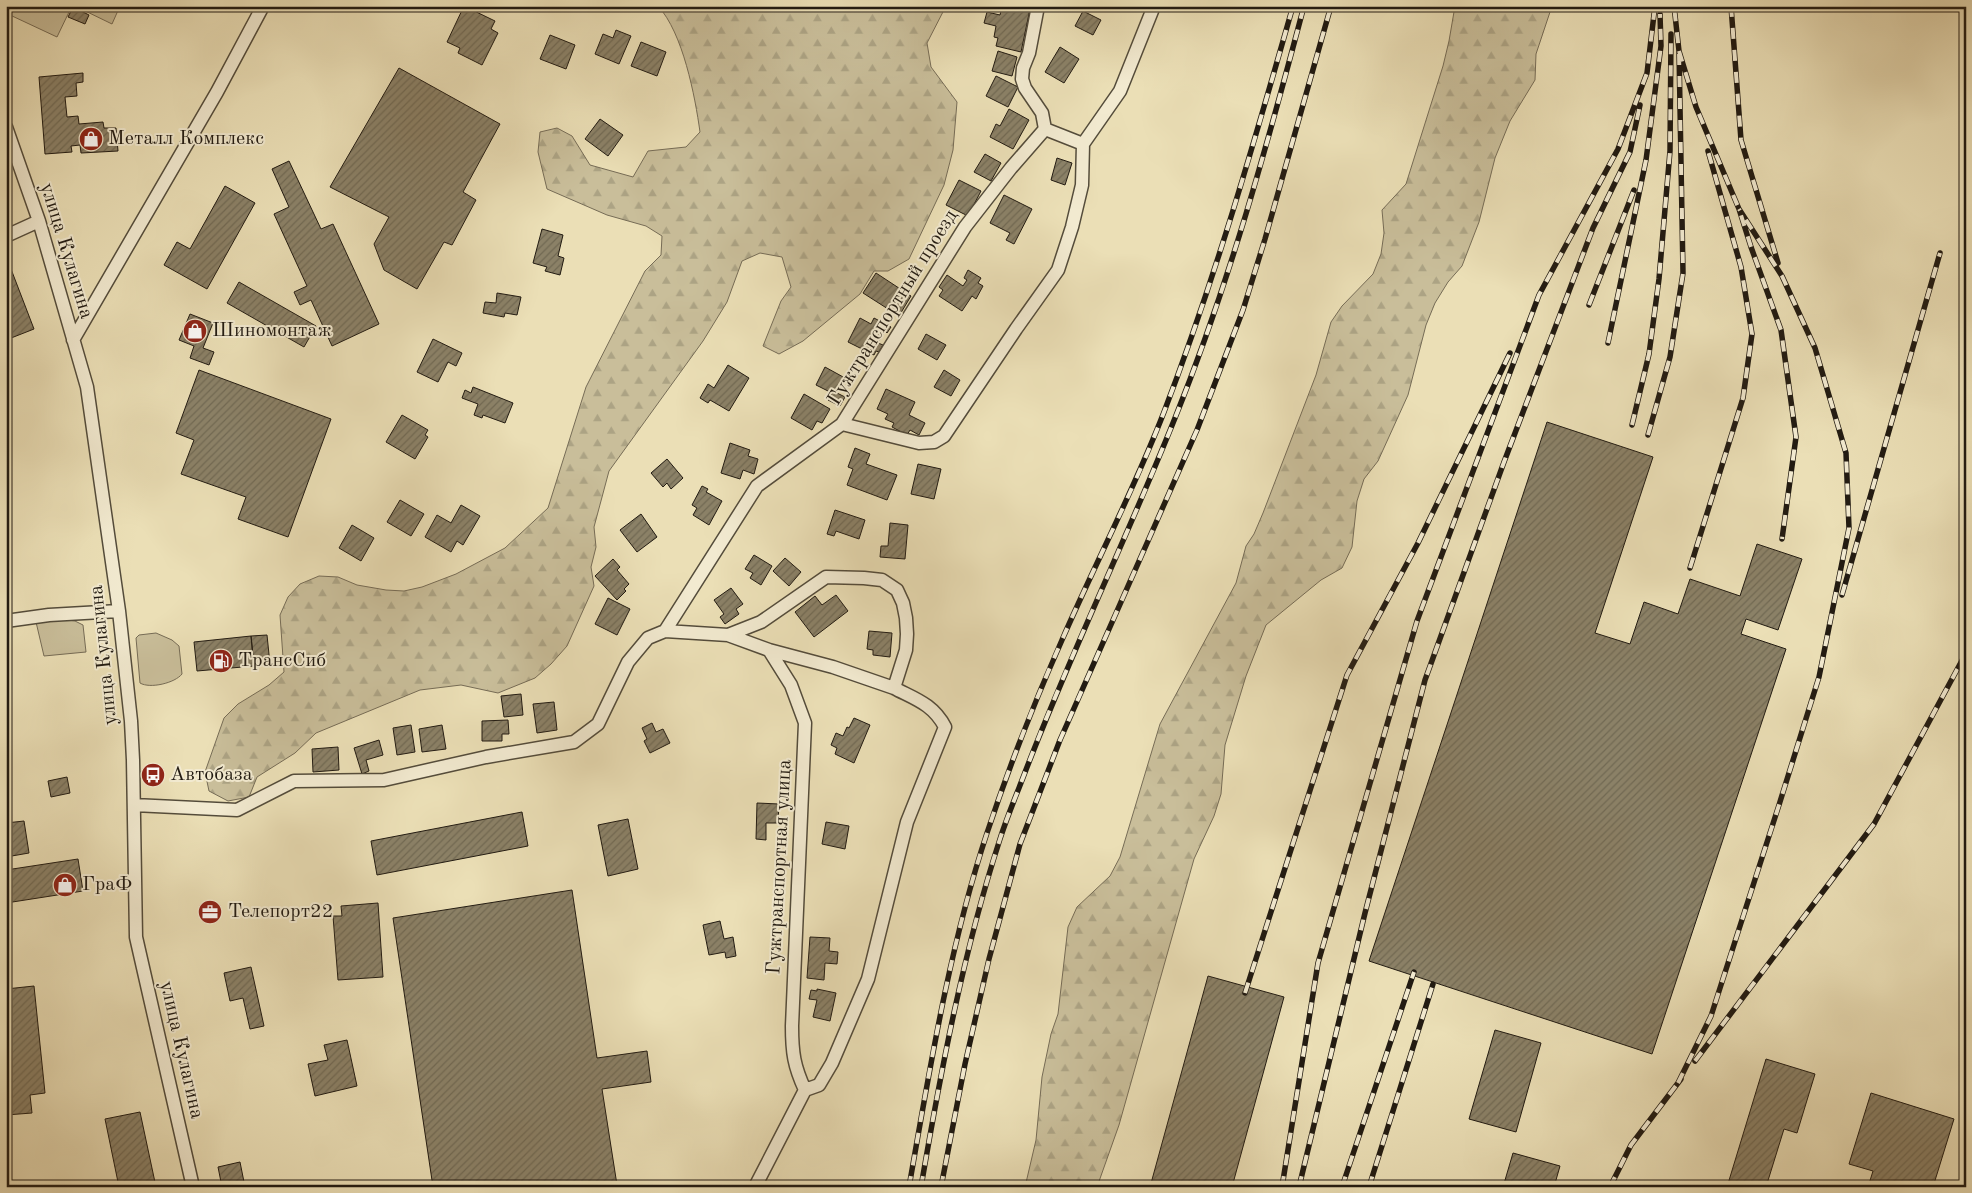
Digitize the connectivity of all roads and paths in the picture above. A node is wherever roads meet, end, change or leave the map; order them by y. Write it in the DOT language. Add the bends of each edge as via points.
graph roads {
  1 [pos="263,6"];
  2 [pos="1038,6"];
  3 [pos="1154,6"];
  4 [pos="6,127"];
  5 [pos="1045,129"];
  6 [pos="1083,144"];
  7 [pos="39,220"];
  8 [pos="6,236"];
  9 [pos="73,340"];
  10 [pos="842,424"];
  11 [pos="120,612"];
  12 [pos="6,621"];
  13 [pos="665,631"];
  14 [pos="728,635"];
  15 [pos="769,650"];
  16 [pos="894,688"];
  17 [pos="134,805"];
  18 [pos="805,1090"];
  19 [pos="193,1187"];
  20 [pos="755,1187"];
  1 -- 9 [label="street" via="217,92"];
  2 -- 5 [label="street" via="1022,79 1042,113"];
  3 -- 6 [label="street" via="1120,91"];
  4 -- 7 [label="street, улица Кулагина"];
  5 -- 6 [label="street"];
  5 -- 10 [label="street, Гужтранспортный проезд" via="965,227"];
  6 -- 10 [label="street" via="1082,185 1058,270 944,436 934,442 919,443"];
  7 -- 8 [label="street"];
  7 -- 9 [label="street, улица Кулагина"];
  9 -- 11 [label="street, улица Кулагина" via="87,388"];
  10 -- 13 [label="street, Гужтранспортный проезд" via="757,486"];
  11 -- 12 [label="street" via="49,615"];
  11 -- 17 [label="street, улица Кулагина"];
  13 -- 14 [label="street"];
  13 -- 17 [label="street, Гужтранспортный проезд" via="648,638 628,662 598,724 574,742 486,757 384,780 294,781 237,810"];
  14 -- 15 [label="street"];
  14 -- 16 [label="street" via="761,622 826,577 882,580 896,590 906,618 906,650"];
  15 -- 16 [label="street"];
  15 -- 18 [label="street, Гужтранспортная улица" via="791,684 805,723 792,1026 795,1069"];
  16 -- 18 [label="street" via="930,706 944,727 907,822 868,979 832,1063 819,1085"];
  17 -- 19 [label="street, улица Кулагина" via="136,937"];
  18 -- 20 [label="street"];
}
